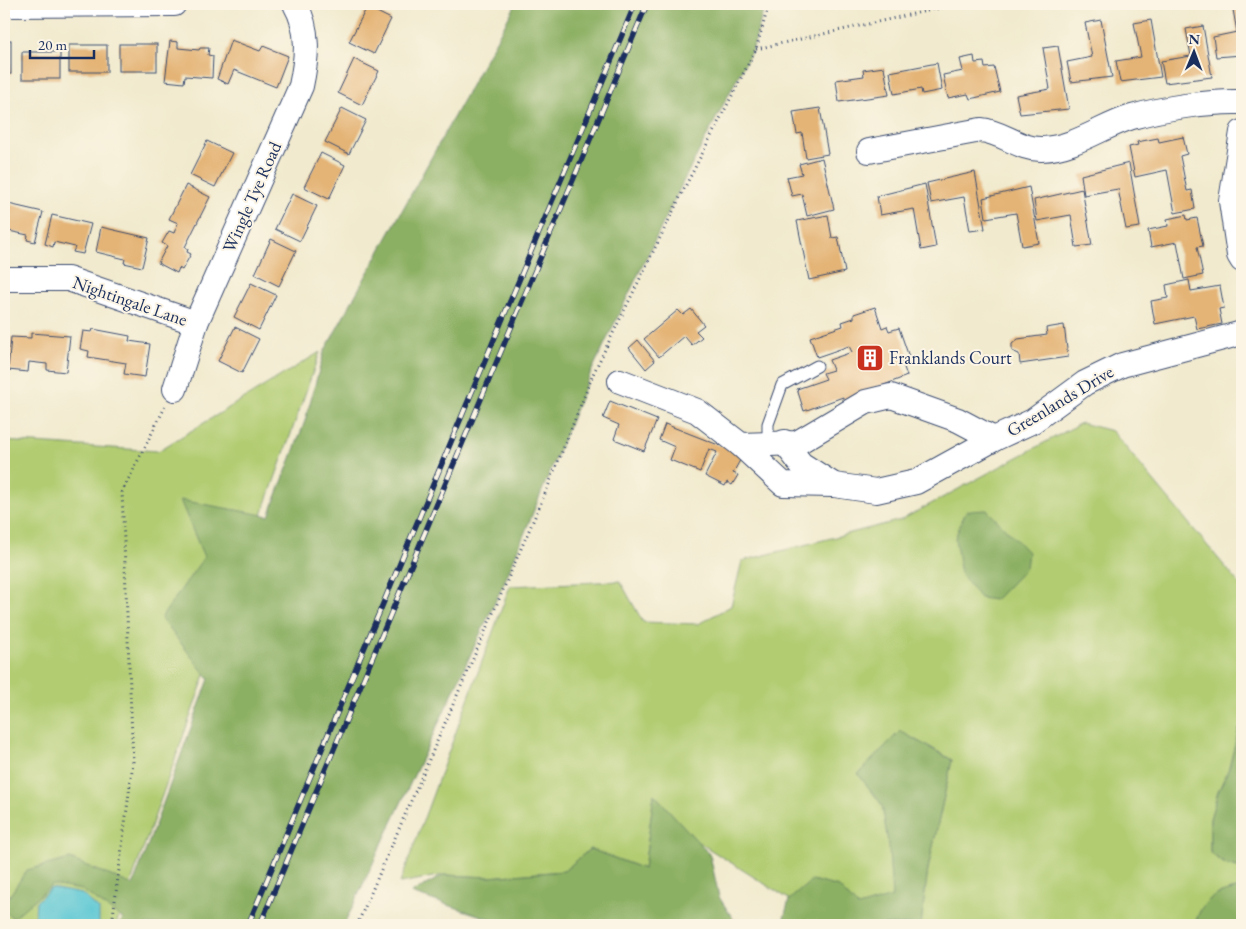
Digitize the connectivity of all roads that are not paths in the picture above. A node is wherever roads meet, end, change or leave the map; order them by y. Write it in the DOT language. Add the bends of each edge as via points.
graph roads {
  1 [pos="174,4"];
  2 [pos="296,4"];
  3 [pos="4,5"];
  4 [pos="1242,102"];
  5 [pos="1242,132"];
  6 [pos="869,151"];
  7 [pos="1242,260"];
  8 [pos="4,278"];
  9 [pos="196,323"];
  10 [pos="1242,333"];
  11 [pos="817,366"];
  12 [pos="620,381"];
  13 [pos="175,389"];
  14 [pos="994,439"];
  15 [pos="776,443"];
  16 [pos="741,445"];
  17 [pos="834,485"];
  1 -- 3 [label="street"];
  2 -- 9 [label="street, Wingle Tye Road" via="301,13 308,52 301,86"];
  4 -- 6 [label="street" via="1217,101 1132,118 1080,140 1042,149 1028,147 994,131 981,130"];
  5 -- 7 [label="street" via="1231,201"];
  8 -- 9 [label="street, Nightingale Lane" via="68,278"];
  9 -- 13 [label="street, Wingle Tye Road"];
  10 -- 14 [label="street, Greenlands Drive" via="1122,365 1084,383 1033,421"];
  11 -- 15 [label="lane" via="782,385 768,424"];
  12 -- 16 [label="street" via="697,411"];
  14 -- 15 [label="street, Greenlands Drive" via="958,420 891,396 866,402 797,443"];
  14 -- 17 [label="street, Greenlands Drive" via="916,482 876,491"];
  15 -- 16 [label="street, Greenlands Drive"];
  15 -- 17 [label="street, Greenlands Drive"];
  16 -- 17 [label="street, Greenlands Drive" via="783,484"];
}
